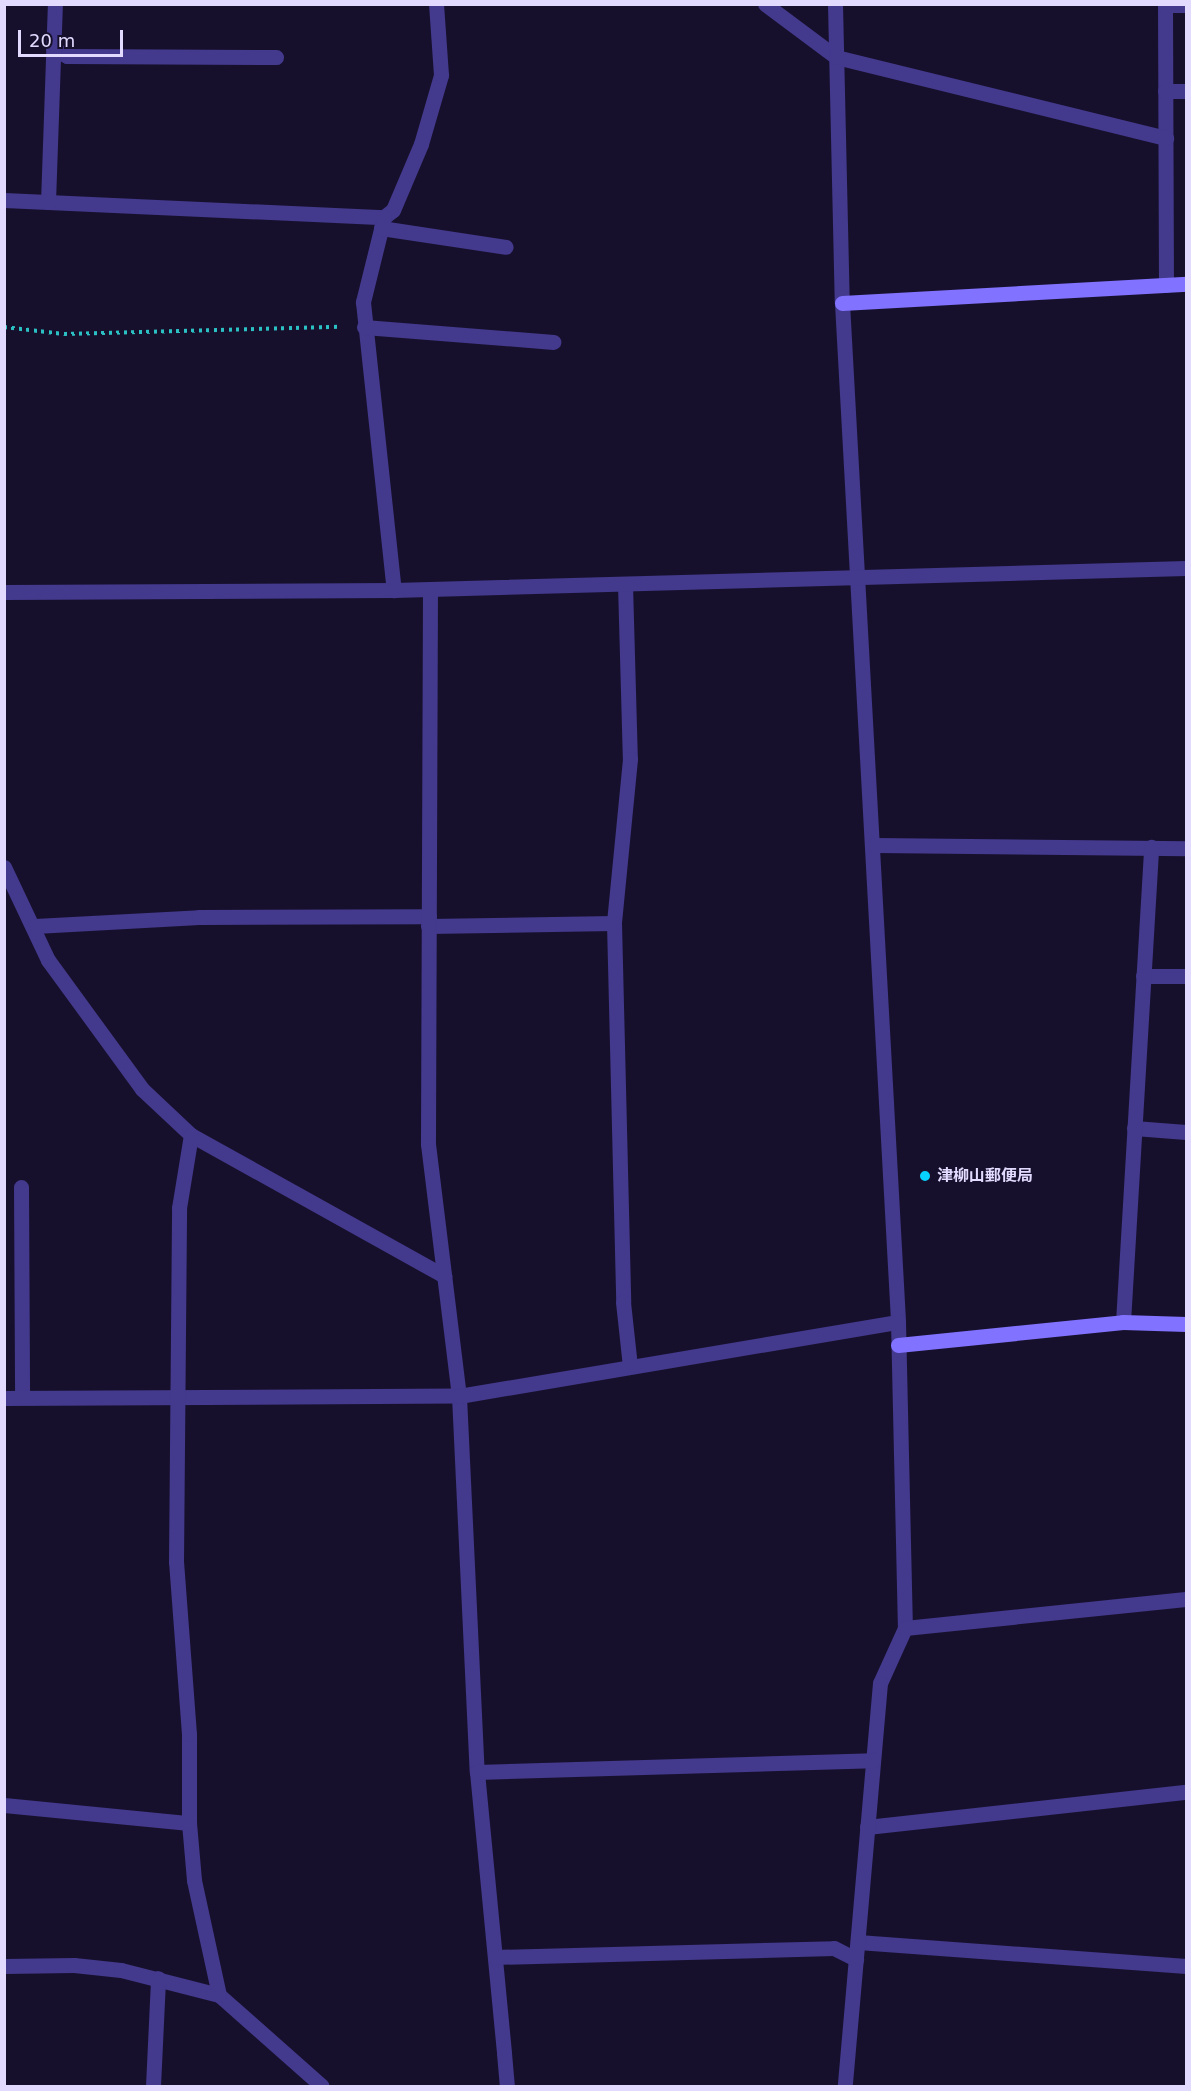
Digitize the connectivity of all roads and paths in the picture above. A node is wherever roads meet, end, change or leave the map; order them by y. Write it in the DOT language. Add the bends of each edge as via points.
graph roads {
  1 [pos="55,4"];
  2 [pos="436,4"];
  3 [pos="765,4"];
  4 [pos="835,4"];
  5 [pos="1165,5"];
  6 [pos="1186,5"];
  7 [pos="53,48"];
  8 [pos="276,57"];
  9 [pos="836,57"];
  10 [pos="1165,91"];
  11 [pos="1186,91"];
  12 [pos="1166,138"];
  13 [pos="4,200"];
  14 [pos="48,202"];
  15 [pos="382,222"];
  16 [pos="506,248"];
  17 [pos="1186,284"];
  18 [pos="1166,285"];
  19 [pos="842,303"];
  20 [pos="4,327"];
  21 [pos="364,327"];
  22 [pos="554,342"];
  23 [pos="1186,568"];
  24 [pos="858,578"];
  25 [pos="625,584"];
  26 [pos="430,589"];
  27 [pos="394,590"];
  28 [pos="4,592"];
  29 [pos="874,845"];
  30 [pos="1151,847"];
  31 [pos="1186,848"];
  32 [pos="4,867"];
  33 [pos="429,921"];
  34 [pos="614,922"];
  35 [pos="35,926"];
  36 [pos="1143,975"];
  37 [pos="1186,976"];
  38 [pos="1134,1128"];
  39 [pos="1186,1132"];
  40 [pos="191,1135"];
  41 [pos="21,1186"];
  42 [pos="444,1276"];
  43 [pos="898,1322"];
  44 [pos="1123,1322"];
  45 [pos="1186,1324"];
  46 [pos="898,1345"];
  47 [pos="630,1366"];
  48 [pos="459,1396"];
  49 [pos="22,1397"];
  50 [pos="4,1398"];
  51 [pos="176,1398"];
  52 [pos="1186,1599"];
  53 [pos="904,1628"];
  54 [pos="873,1760"];
  55 [pos="477,1772"];
  56 [pos="1186,1792"];
  57 [pos="4,1805"];
  58 [pos="189,1823"];
  59 [pos="867,1827"];
  60 [pos="858,1942"];
  61 [pos="495,1957"];
  62 [pos="856,1959"];
  63 [pos="4,1966"];
  64 [pos="1186,1966"];
  65 [pos="158,1978"];
  66 [pos="219,1995"];
  67 [pos="153,2086"];
  68 [pos="322,2086"];
  69 [pos="507,2086"];
  70 [pos="844,2086"];
  1 -- 7 [label="street"];
  2 -- 15 [label="street" via="441,75 421,144 393,210"];
  3 -- 9 [label="street"];
  4 -- 9 [label="street"];
  5 -- 6 [label="street"];
  5 -- 10 [label="street"];
  7 -- 8 [label="street" via="67,56"];
  7 -- 14 [label="street"];
  9 -- 12 [label="street"];
  9 -- 19 [label="street"];
  10 -- 11 [label="street"];
  10 -- 12 [label="street"];
  12 -- 18 [label="street"];
  13 -- 14 [label="street"];
  14 -- 15 [label="street"];
  15 -- 16 [label="street"];
  15 -- 21 [label="street" via="363,302"];
  17 -- 18 [label="street"];
  18 -- 19 [label="street"];
  19 -- 24 [label="street"];
  20 -- 21 [label="path" via="64,334"];
  21 -- 22 [label="street"];
  21 -- 27 [label="street"];
  23 -- 24 [label="street"];
  24 -- 25 [label="street"];
  24 -- 29 [label="street"];
  25 -- 26 [label="street"];
  25 -- 34 [label="street" via="630,759"];
  26 -- 27 [label="street"];
  26 -- 33 [label="street"];
  27 -- 28 [label="street"];
  29 -- 30 [label="street"];
  29 -- 43 [label="street"];
  30 -- 31 [label="street"];
  30 -- 36 [label="street"];
  32 -- 35 [label="street"];
  33 -- 34 [label="street"];
  33 -- 35 [label="street" via="200,917"];
  33 -- 42 [label="street" via="428,1144"];
  34 -- 47 [label="street" via="623,1302"];
  35 -- 40 [label="street" via="48,960 142,1089"];
  36 -- 37 [label="street"];
  36 -- 38 [label="street"];
  38 -- 39 [label="street"];
  38 -- 44 [label="street"];
  40 -- 42 [label="street"];
  40 -- 51 [label="street" via="179,1208"];
  41 -- 49 [label="street"];
  42 -- 48 [label="street"];
  43 -- 46 [label="street"];
  43 -- 47 [label="street"];
  44 -- 45 [label="street"];
  44 -- 46 [label="street"];
  46 -- 53 [label="street"];
  47 -- 48 [label="street"];
  48 -- 51 [label="street"];
  48 -- 55 [label="street"];
  49 -- 50 [label="street"];
  49 -- 51 [label="street"];
  51 -- 58 [label="street" via="176,1562 189,1734"];
  52 -- 53 [label="street"];
  53 -- 54 [label="street" via="880,1683"];
  54 -- 55 [label="street"];
  54 -- 59 [label="street"];
  55 -- 61 [label="street"];
  56 -- 59 [label="street"];
  57 -- 58 [label="street"];
  58 -- 66 [label="street" via="194,1880"];
  59 -- 60 [label="street"];
  60 -- 62 [label="street"];
  60 -- 64 [label="street"];
  61 -- 62 [label="street" via="834,1948"];
  61 -- 69 [label="street"];
  62 -- 70 [label="street"];
  63 -- 65 [label="street" via="74,1965"];
  65 -- 66 [label="street"];
  65 -- 67 [label="street"];
  66 -- 68 [label="street"];
}
